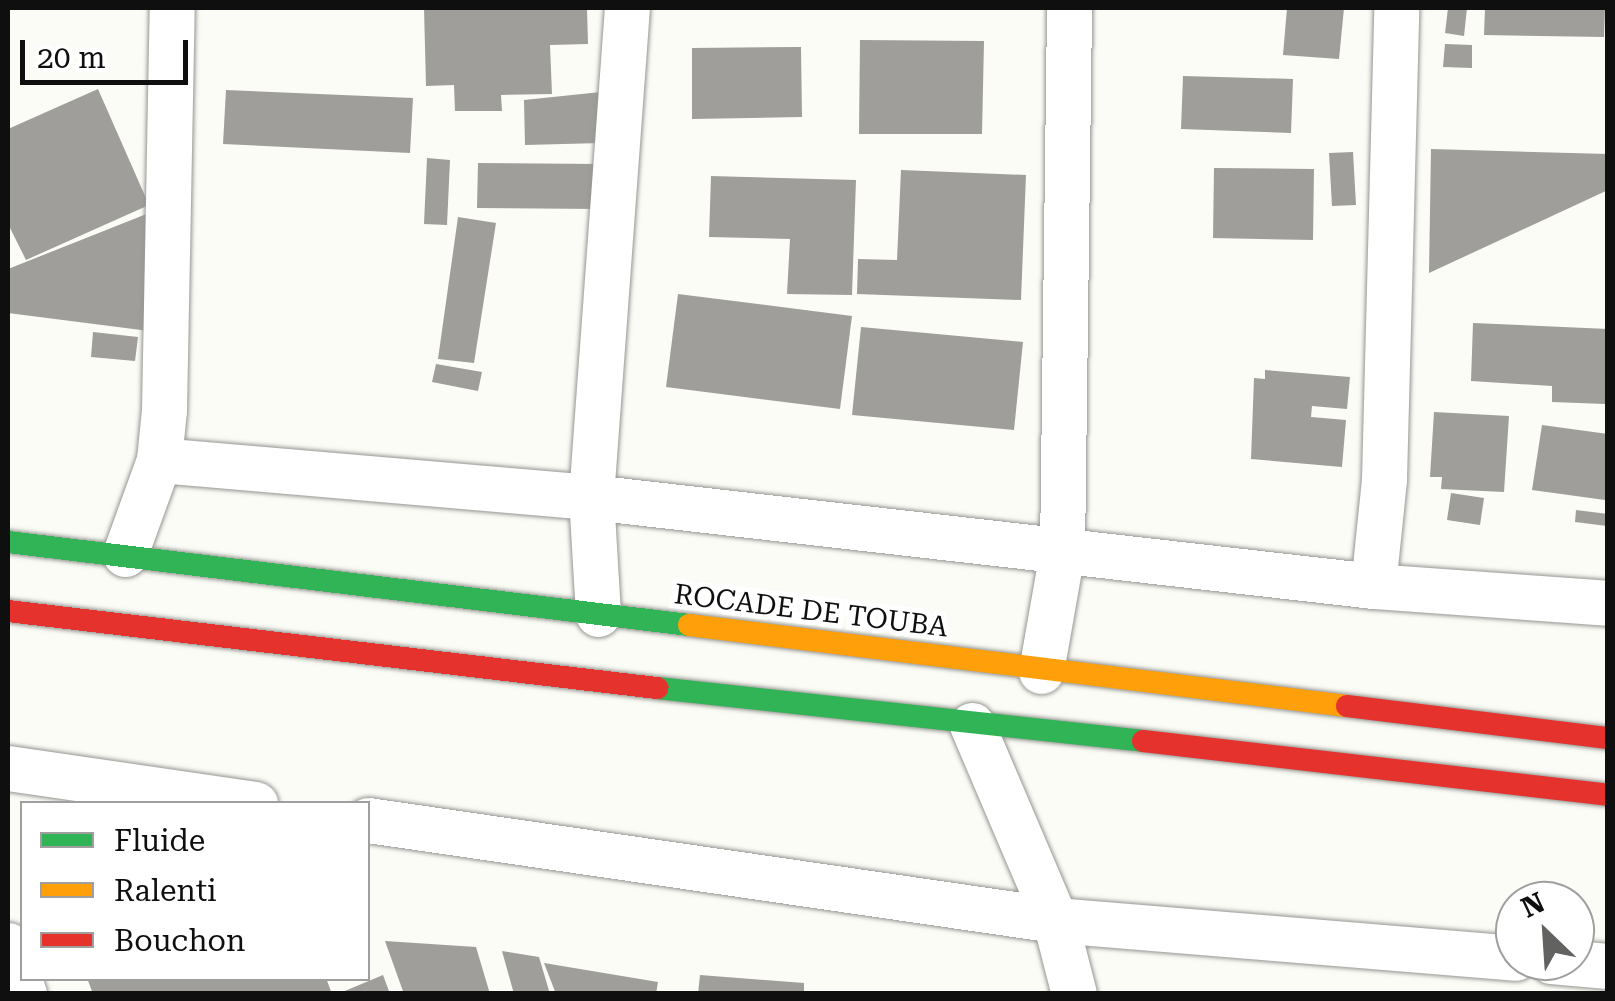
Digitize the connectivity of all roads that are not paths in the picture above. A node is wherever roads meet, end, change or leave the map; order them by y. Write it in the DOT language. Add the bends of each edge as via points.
graph roads {
  1 [pos="172,8"];
  2 [pos="627,8"];
  3 [pos="1069,8"];
  4 [pos="1396,8"];
  5 [pos="160,460"];
  6 [pos="592,497"];
  7 [pos="8,542"];
  8 [pos="1062,552"];
  9 [pos="125,554"];
  10 [pos="1373,586"];
  11 [pos="1608,603"];
  12 [pos="8,611"];
  13 [pos="598,614"];
  14 [pos="1040,671"];
  15 [pos="972,725"];
  16 [pos="1608,738"];
  17 [pos="8,768"];
  18 [pos="1608,795"];
  19 [pos="235,801"];
  20 [pos="370,820"];
  21 [pos="1055,920"];
  22 [pos="8,944"];
  23 [pos="1495,956"];
  24 [pos="24,994"];
  25 [pos="1074,994"];
  1 -- 5 [label="street" via="168,360"];
  2 -- 6 [label="street"];
  3 -- 8 [label="street"];
  4 -- 10 [label="street" via="1384,479"];
  5 -- 6 [label="street"];
  5 -- 9 [label="street"];
  6 -- 8 [label="street"];
  6 -- 13 [label="street"];
  7 -- 9 [label="main road, ROCADE DE TOUBA"];
  8 -- 10 [label="street"];
  8 -- 14 [label="street"];
  9 -- 13 [label="main road, ROCADE DE TOUBA"];
  10 -- 11 [label="street"];
  12 -- 15 [label="main road"];
  13 -- 14 [label="main road, ROCADE DE TOUBA"];
  14 -- 16 [label="main road, ROCADE DE TOUBA"];
  15 -- 18 [label="main road" via="1394,764"];
  15 -- 21 [label="street"];
  17 -- 19 [label="street"];
  20 -- 21 [label="street"];
  21 -- 23 [label="street"];
  21 -- 25 [label="street"];
  22 -- 24 [label="street"];
}
